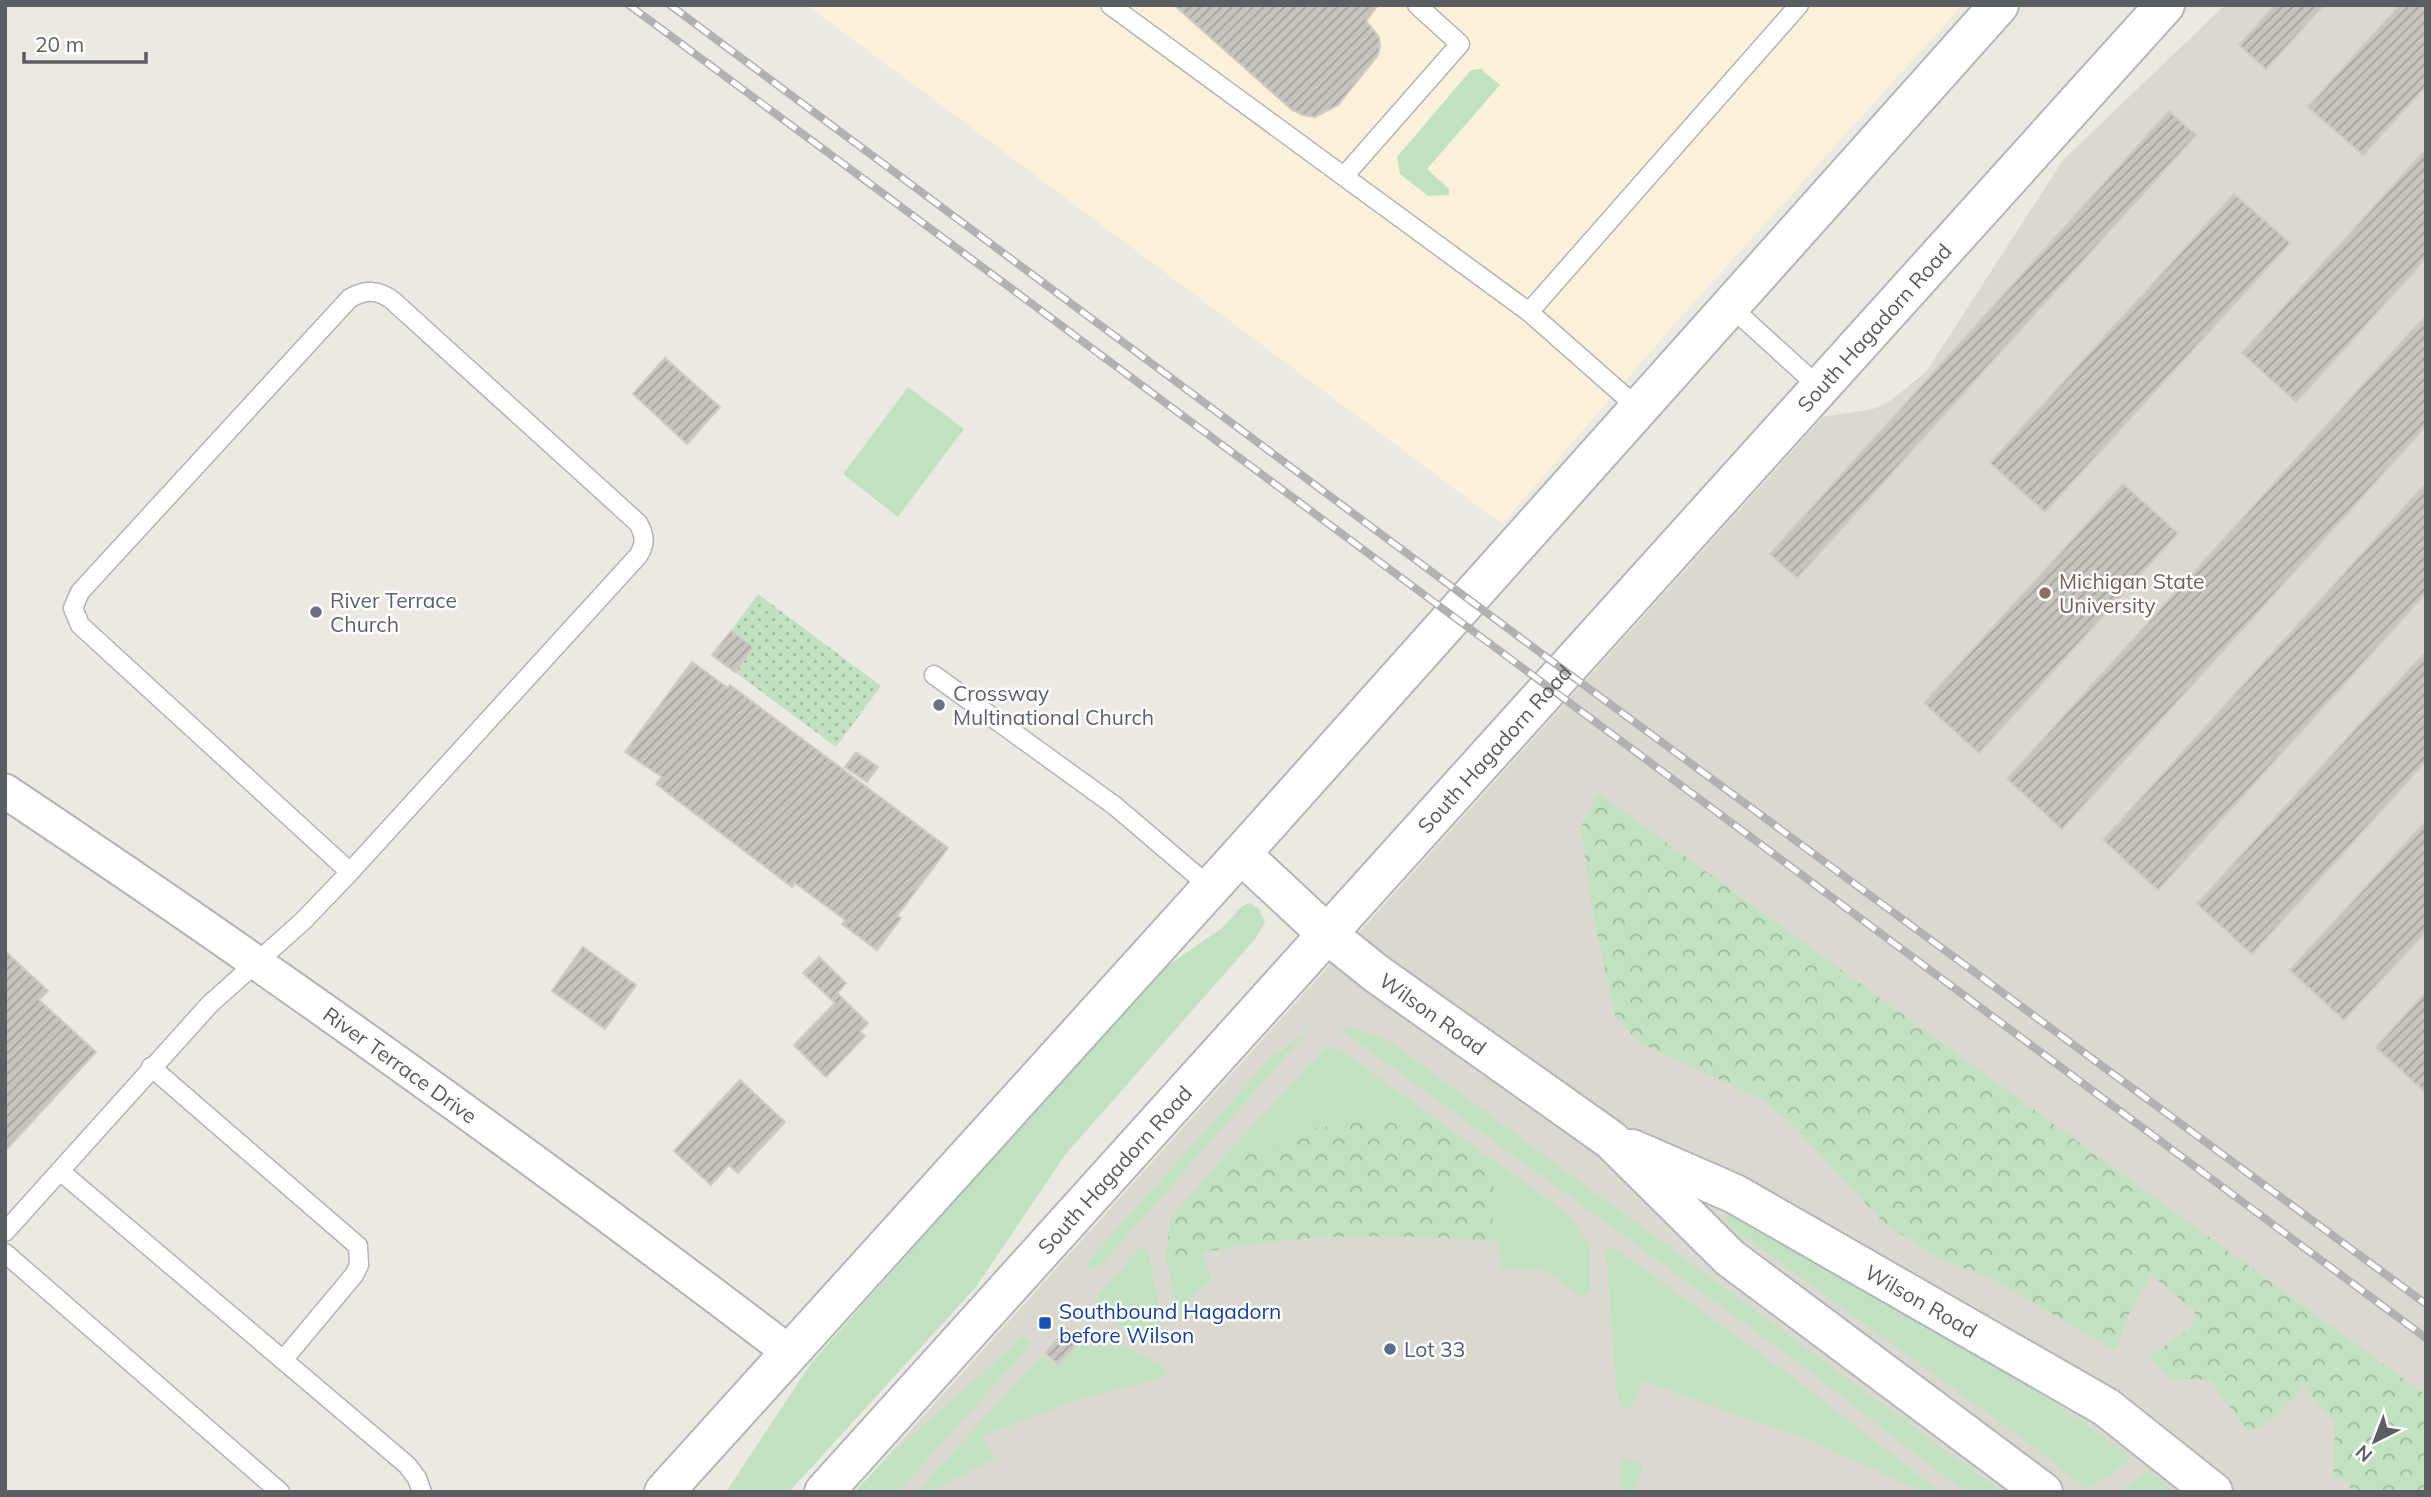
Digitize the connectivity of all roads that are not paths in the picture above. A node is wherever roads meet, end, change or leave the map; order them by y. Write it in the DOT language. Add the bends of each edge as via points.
graph roads {
  1 [pos="1110,5"];
  2 [pos="1417,5"];
  3 [pos="1799,5"];
  4 [pos="1999,5"];
  5 [pos="2165,5"];
  6 [pos="1345,176"];
  7 [pos="1730,306"];
  8 [pos="1529,312"];
  9 [pos="1820,388"];
  10 [pos="1638,408"];
  11 [pos="934,675"];
  12 [pos="5,791"];
  13 [pos="1241,853"];
  14 [pos="350,872"];
  15 [pos="1210,887"];
  16 [pos="1327,934"];
  17 [pos="258,962"];
  18 [pos="151,1067"];
  19 [pos="1611,1140"];
  20 [pos="60,1171"];
  21 [pos="5,1232"];
  22 [pos="5,1253"];
  23 [pos="789,1352"];
  24 [pos="283,1360"];
  25 [pos="735,1412"];
  26 [pos="280,1492"];
  27 [pos="422,1492"];
  28 [pos="664,1492"];
  29 [pos="695,1492"];
  30 [pos="824,1492"];
  31 [pos="2043,1492"];
  32 [pos="2213,1492"];
  1 -- 6 [label="lane"];
  2 -- 6 [label="lane" via="1461,44"];
  3 -- 8 [label="lane"];
  4 -- 7 [label="street"];
  5 -- 9 [label="street, South Hagadorn Road"];
  6 -- 8 [label="lane"];
  7 -- 9 [label="lane"];
  7 -- 10 [label="street"];
  8 -- 10 [label="lane"];
  9 -- 16 [label="street, South Hagadorn Road"];
  10 -- 13 [label="street"];
  11 -- 15 [label="lane" via="1115,806"];
  12 -- 17 [label="street, River Terrace Drive"];
  13 -- 15 [label="street"];
  13 -- 16 [label="street, Wilson Road"];
  14 -- 14 [label="lane" via="638,556 644,541 638,523 392,300 371,291 349,298 80,592 73,608 80,625"];
  14 -- 17 [label="lane"];
  15 -- 23 [label="street"];
  16 -- 19 [label="street, Wilson Road"];
  16 -- 30 [label="street, South Hagadorn Road"];
  17 -- 18 [label="lane" via="210,1004"];
  17 -- 23 [label="street, River Terrace Drive"];
  18 -- 20 [label="lane"];
  18 -- 24 [label="lane" via="358,1246 359,1265 354,1275"];
  19 -- 31 [label="street, Wilson Road" via="1730,1258"];
  19 -- 32 [label="street, Wilson Road" via="1735,1194 2106,1407"];
  20 -- 21 [label="lane"];
  20 -- 24 [label="lane"];
  22 -- 26 [label="lane"];
  23 -- 25 [label="street"];
  24 -- 27 [label="lane" via="407,1465"];
  25 -- 28 [label="street"];
  25 -- 29 [label="street"];
}
